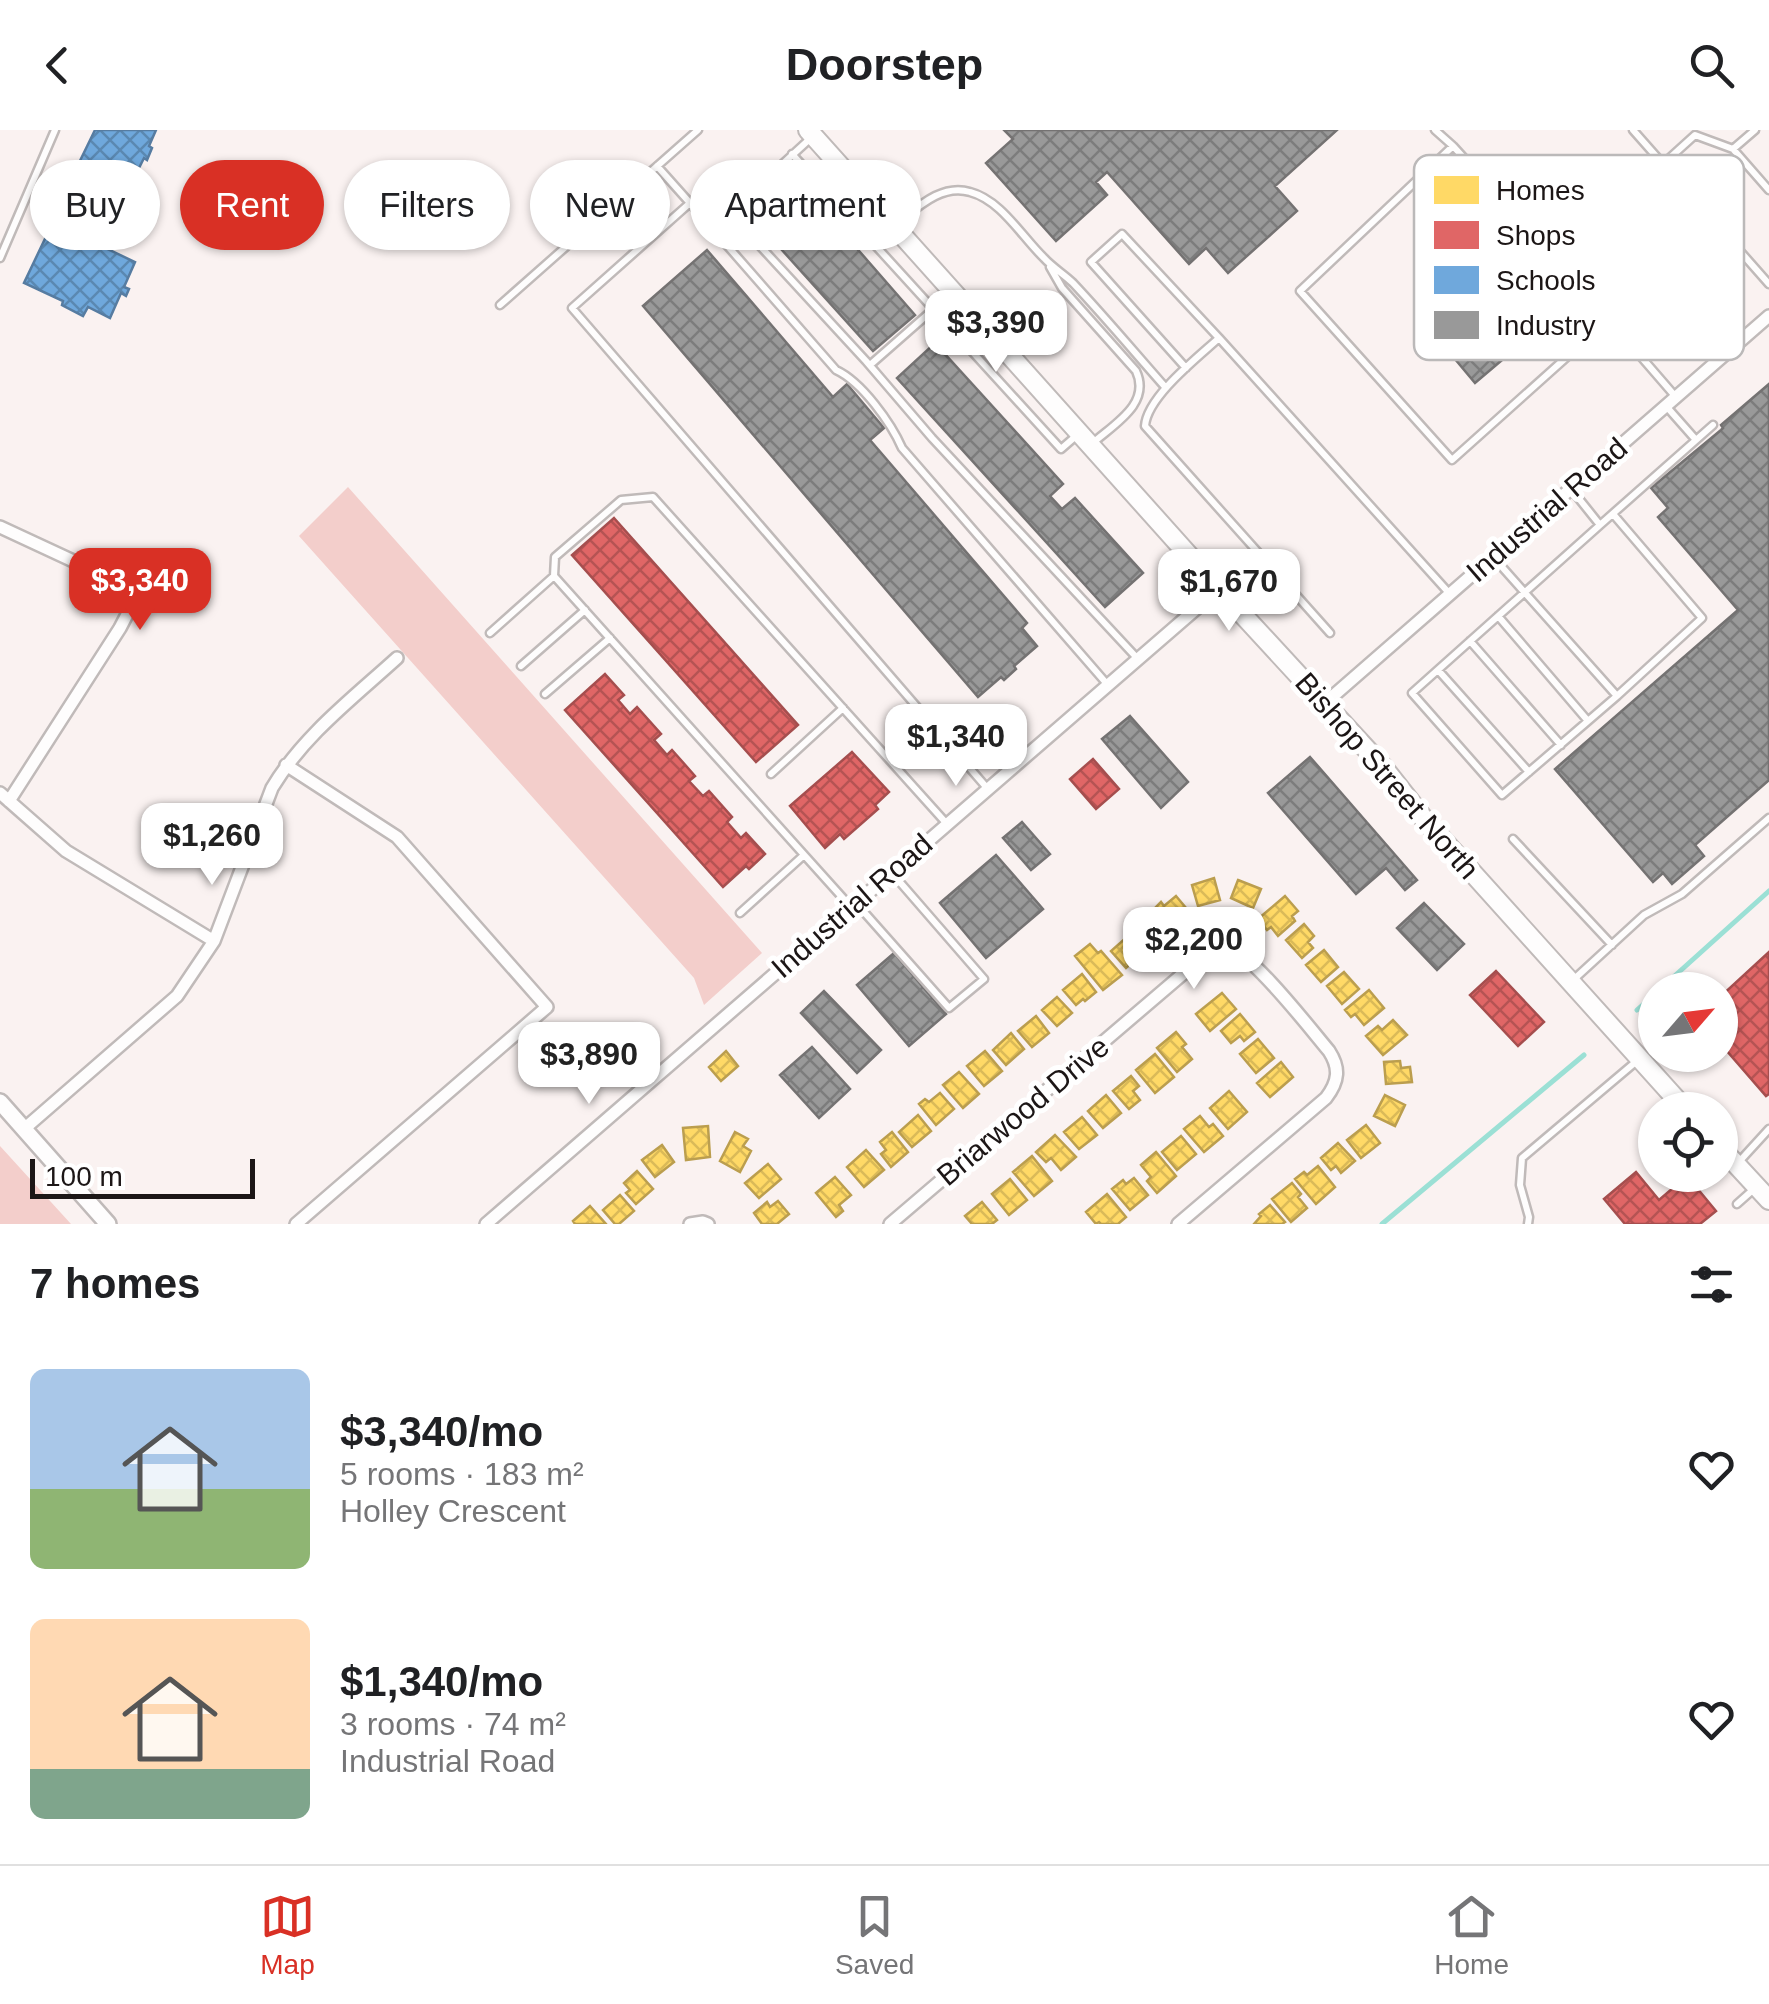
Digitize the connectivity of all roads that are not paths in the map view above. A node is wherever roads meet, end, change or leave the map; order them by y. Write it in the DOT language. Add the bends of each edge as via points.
graph roads {
  1 [pos="55,130"];
  2 [pos="698,130"];
  3 [pos="1435,130"];
  4 [pos="1633,130"];
  5 [pos="1755,130"];
  6 [pos="1693,132"];
  7 [pos="810,133"];
  8 [pos="1454,146"];
  9 [pos="1732,149"];
  10 [pos="792,154"];
  11 [pos="1444,155"];
  12 [pos="1462,155"];
  13 [pos="1655,155"];
  14 [pos="1671,155"];
  15 [pos="1737,155"];
  16 [pos="664,160"];
  17 [pos="834,160"];
  18 [pos="1744,162"];
  19 [pos="670,181"];
  20 [pos="1414,184"];
  21 [pos="1769,190"];
  22 [pos="690,203"];
  23 [pos="921,205"];
  24 [pos="562,250"];
  25 [pos="731,250"];
  26 [pos="915,250"];
  27 [pos="1744,256"];
  28 [pos="0,258"];
  29 [pos="1046,261"];
  30 [pos="1769,284"];
  31 [pos="953,292"];
  32 [pos="500,305"];
  33 [pos="934,310"];
  34 [pos="1769,317"];
  35 [pos="1219,338"];
  36 [pos="1744,339"];
  37 [pos="1564,360"];
  38 [pos="1638,360"];
  39 [pos="1719,360"];
  40 [pos="870,365"];
  41 [pos="1186,368"];
  42 [pos="1166,388"];
  43 [pos="1671,402"];
  44 [pos="1714,425"];
  45 [pos="1085,439"];
  46 [pos="1696,440"];
  47 [pos="1571,489"];
  48 [pos="1612,514"];
  49 [pos="1600,525"];
  50 [pos="0,527"];
  51 [pos="1493,557"];
  52 [pos="554,576"];
  53 [pos="1219,589"];
  54 [pos="1524,592"];
  55 [pos="1450,594"];
  56 [pos="585,610"];
  57 [pos="1498,616"];
  58 [pos="490,633"];
  59 [pos="1330,633"];
  60 [pos="610,638"];
  61 [pos="1470,642"];
  62 [pos="397,658"];
  63 [pos="1138,659"];
  64 [pos="521,666"];
  65 [pos="1438,670"];
  66 [pos="1108,685"];
  67 [pos="545,694"];
  68 [pos="1617,696"];
  69 [pos="1325,703"];
  70 [pos="844,708"];
  71 [pos="1588,722"];
  72 [pos="1561,745"];
  73 [pos="286,765"];
  74 [pos="1529,772"];
  75 [pos="771,774"];
  76 [pos="988,789"];
  77 [pos="4,797"];
  78 [pos="1769,818"];
  79 [pos="947,824"];
  80 [pos="1514,839"];
  81 [pos="804,855"];
  82 [pos="892,872"];
  83 [pos="853,905"];
  84 [pos="740,914"];
  85 [pos="214,940"];
  86 [pos="1612,945"];
  87 [pos="1570,983"];
  88 [pos="1638,1057"];
  89 [pos="1638,1061"];
  90 [pos="1651,1072"];
  91 [pos="1668,1092"];
  92 [pos="0,1102"];
  93 [pos="24,1128"];
  94 [pos="1769,1128"];
  95 [pos="1738,1163"];
  96 [pos="1738,1167"];
  97 [pos="1762,1194"];
  98 [pos="1738,1204"];
  99 [pos="108,1224"];
  100 [pos="296,1224"];
  101 [pos="486,1224"];
  102 [pos="690,1224"];
  103 [pos="708,1224"];
  104 [pos="890,1224"];
  105 [pos="1178,1224"];
  106 [pos="1528,1224"];
  1 -- 28 [label="lane"];
  2 -- 16 [label="lane"];
  3 -- 8 [label="lane"];
  4 -- 13 [label="lane"];
  5 -- 9 [label="lane"];
  6 -- 9 [label="lane"];
  6 -- 14 [label="lane"];
  7 -- 10 [label="lane"];
  7 -- 17 [label="main road, Bishop Street North"];
  8 -- 11 [label="lane"];
  8 -- 12 [label="lane"];
  9 -- 15 [label="lane"];
  10 -- 33 [label="lane"];
  10 -- 40 [label="lane" via="738,204 742,222"];
  18 -- 21 [label="lane"];
  19 -- 22 [label="lane"];
  20 -- 37 [label="lane" via="1300,291 1452,460"];
  22 -- 76 [label="lane" via="572,308"];
  23 -- 29 [label="lane" via="943,192 984,198"];
  24 -- 32 [label="lane"];
  25 -- 66 [label="lane" via="860,389 902,448"];
  26 -- 31 [label="main road, Bishop Street North"];
  27 -- 30 [label="lane"];
  29 -- 42 [label="lane"];
  29 -- 45 [label="lane" via="1142,383 1134,405"];
  31 -- 33 [label="lane"];
  31 -- 45 [label="main road, Bishop Street North"];
  33 -- 40 [label="lane"];
  33 -- 45 [label="lane" via="1061,449"];
  34 -- 36 [label="street, Industrial Road"];
  35 -- 41 [label="lane"];
  35 -- 41 [label="lane" via="1122,234 1101,252 1091,262"];
  35 -- 55 [label="lane"];
  38 -- 43 [label="lane"];
  39 -- 43 [label="street, Industrial Road"];
  40 -- 63 [label="lane"];
  41 -- 42 [label="lane"];
  42 -- 59 [label="lane" via="1145,426"];
  43 -- 46 [label="lane"];
  43 -- 47 [label="street, Industrial Road"];
  44 -- 46 [label="lane"];
  45 -- 53 [label="main road, Bishop Street North"];
  46 -- 48 [label="lane"];
  47 -- 49 [label="lane"];
  47 -- 51 [label="street, Industrial Road"];
  48 -- 49 [label="lane"];
  48 -- 68 [label="lane" via="1702,618"];
  49 -- 54 [label="lane"];
  50 -- 77 [label="street" via="112,579 133,603"];
  51 -- 54 [label="lane"];
  51 -- 55 [label="street, Industrial Road"];
  52 -- 56 [label="lane"];
  52 -- 58 [label="lane"];
  52 -- 70 [label="lane" via="555,558 622,500 653,497"];
  53 -- 63 [label="street, Industrial Road"];
  53 -- 69 [label="main road, Bishop Street North"];
  54 -- 57 [label="lane"];
  54 -- 68 [label="lane"];
  55 -- 69 [label="street, Industrial Road"];
  56 -- 60 [label="lane"];
  56 -- 64 [label="lane"];
  57 -- 61 [label="lane"];
  57 -- 71 [label="lane"];
  60 -- 67 [label="lane"];
  60 -- 81 [label="lane"];
  61 -- 65 [label="lane"];
  61 -- 72 [label="lane"];
  62 -- 73 [label="street"];
  63 -- 66 [label="street, Industrial Road"];
  65 -- 74 [label="lane"];
  65 -- 74 [label="lane" via="1412,694 1476,766 1502,795"];
  66 -- 76 [label="street, Industrial Road"];
  68 -- 71 [label="lane"];
  69 -- 87 [label="main road, Bishop Street North"];
  70 -- 75 [label="lane"];
  70 -- 79 [label="lane"];
  71 -- 72 [label="lane"];
  72 -- 74 [label="lane"];
  73 -- 85 [label="street"];
  73 -- 100 [label="street" via="398,837 547,1007"];
  76 -- 79 [label="street, Industrial Road"];
  77 -- 85 [label="street" via="66,851"];
  78 -- 86 [label="lane"];
  79 -- 82 [label="street, Industrial Road"];
  80 -- 86 [label="lane"];
  81 -- 83 [label="lane"];
  81 -- 84 [label="lane"];
  82 -- 83 [label="street, Industrial Road"];
  82 -- 83 [label="lane" via="984,979 949,1008"];
  83 -- 101 [label="street, Industrial Road"];
  85 -- 93 [label="street" via="177,996"];
  86 -- 87 [label="lane"];
  87 -- 88 [label="main road, Bishop Street North"];
  89 -- 106 [label="lane" via="1522,1158"];
  90 -- 91 [label="main road, Bishop Street North"];
  92 -- 93 [label="street"];
  93 -- 99 [label="street"];
  94 -- 95 [label="lane"];
  96 -- 97 [label="main road"];
  97 -- 98 [label="lane"];
  102 -- 103 [label="street"];
  104 -- 105 [label="street, Briarwood Drive" via="1192,967 1227,948 1260,971 1329,1050 1338,1076 1326,1098"];
}
